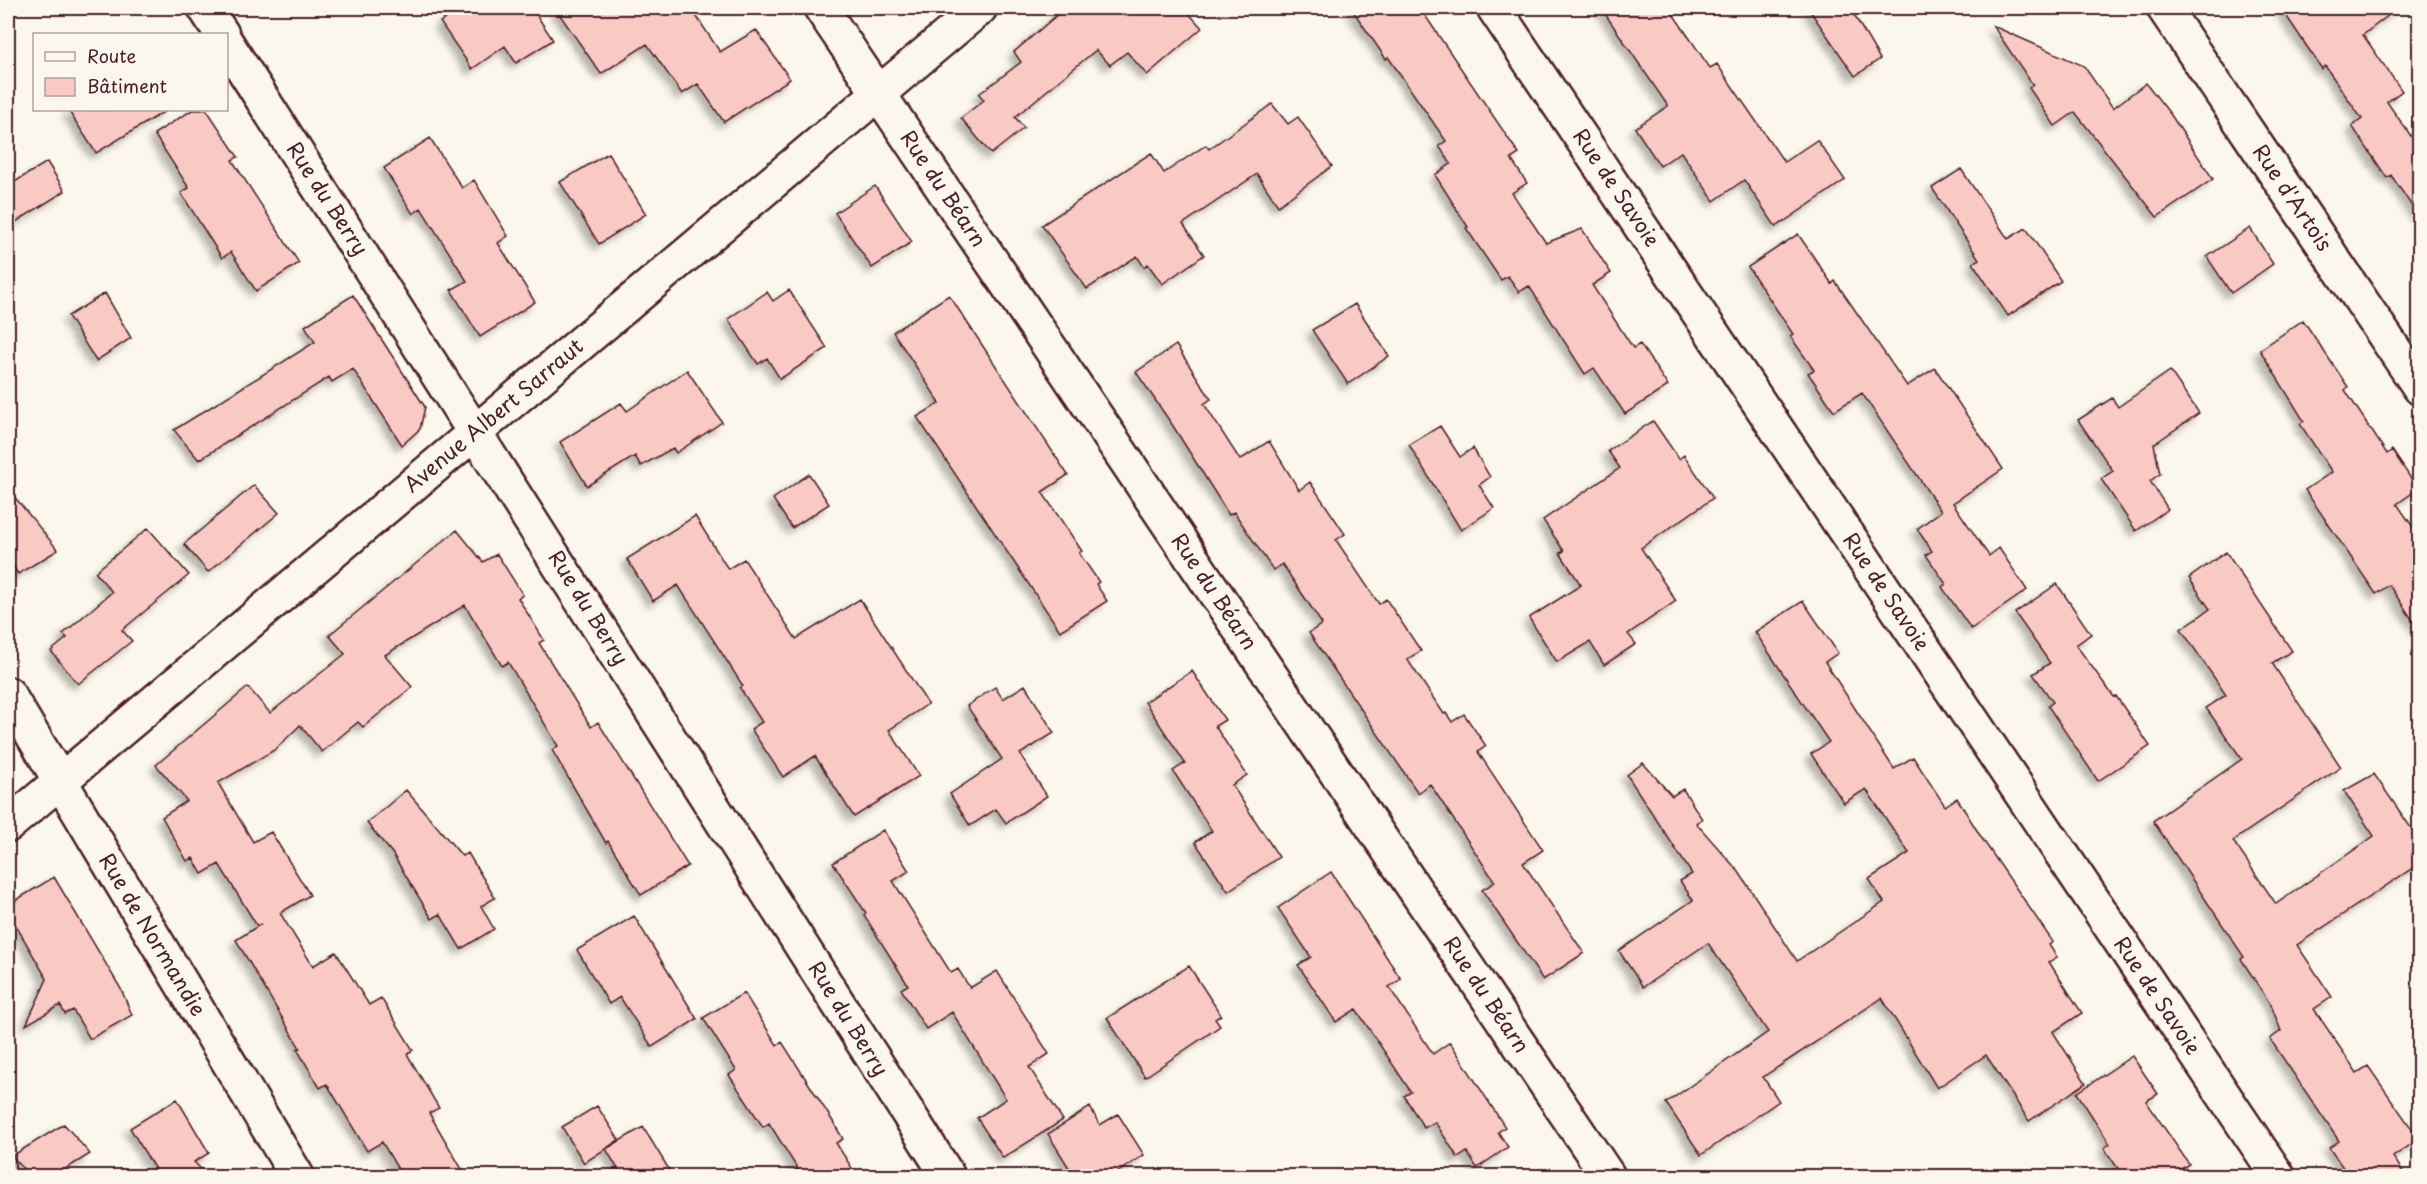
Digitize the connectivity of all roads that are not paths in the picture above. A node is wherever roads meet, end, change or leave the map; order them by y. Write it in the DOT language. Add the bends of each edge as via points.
graph roads {
  1 [pos="205,8"];
  2 [pos="821,8"];
  3 [pos="981,8"];
  4 [pos="1494,8"];
  5 [pos="2164,8"];
  6 [pos="221,33"];
  7 [pos="228,45"];
  8 [pos="878,93"];
  9 [pos="2420,388"];
  10 [pos="476,431"];
  11 [pos="8,694"];
  12 [pos="59,782"];
  13 [pos="8,825"];
  14 [pos="297,1176"];
  15 [pos="948,1176"];
  16 [pos="1608,1176"];
  17 [pos="2278,1176"];
  1 -- 6 [label="street"];
  2 -- 8 [label="street, Rue du Béarn"];
  3 -- 8 [label="street, Avenue Albert Sarraut"];
  4 -- 17 [label="street, Rue de Savoie"];
  5 -- 9 [label="street, Rue d'Artois"];
  7 -- 10 [label="street, Rue du Berry"];
  8 -- 10 [label="street, Avenue Albert Sarraut"];
  8 -- 16 [label="street, Rue du Béarn"];
  10 -- 12 [label="street, Avenue Albert Sarraut"];
  10 -- 15 [label="street, Rue du Berry"];
  11 -- 12 [label="street, Rue de Normandie"];
  12 -- 13 [label="street, Avenue Albert Sarraut"];
  12 -- 14 [label="street, Rue de Normandie"];
}
